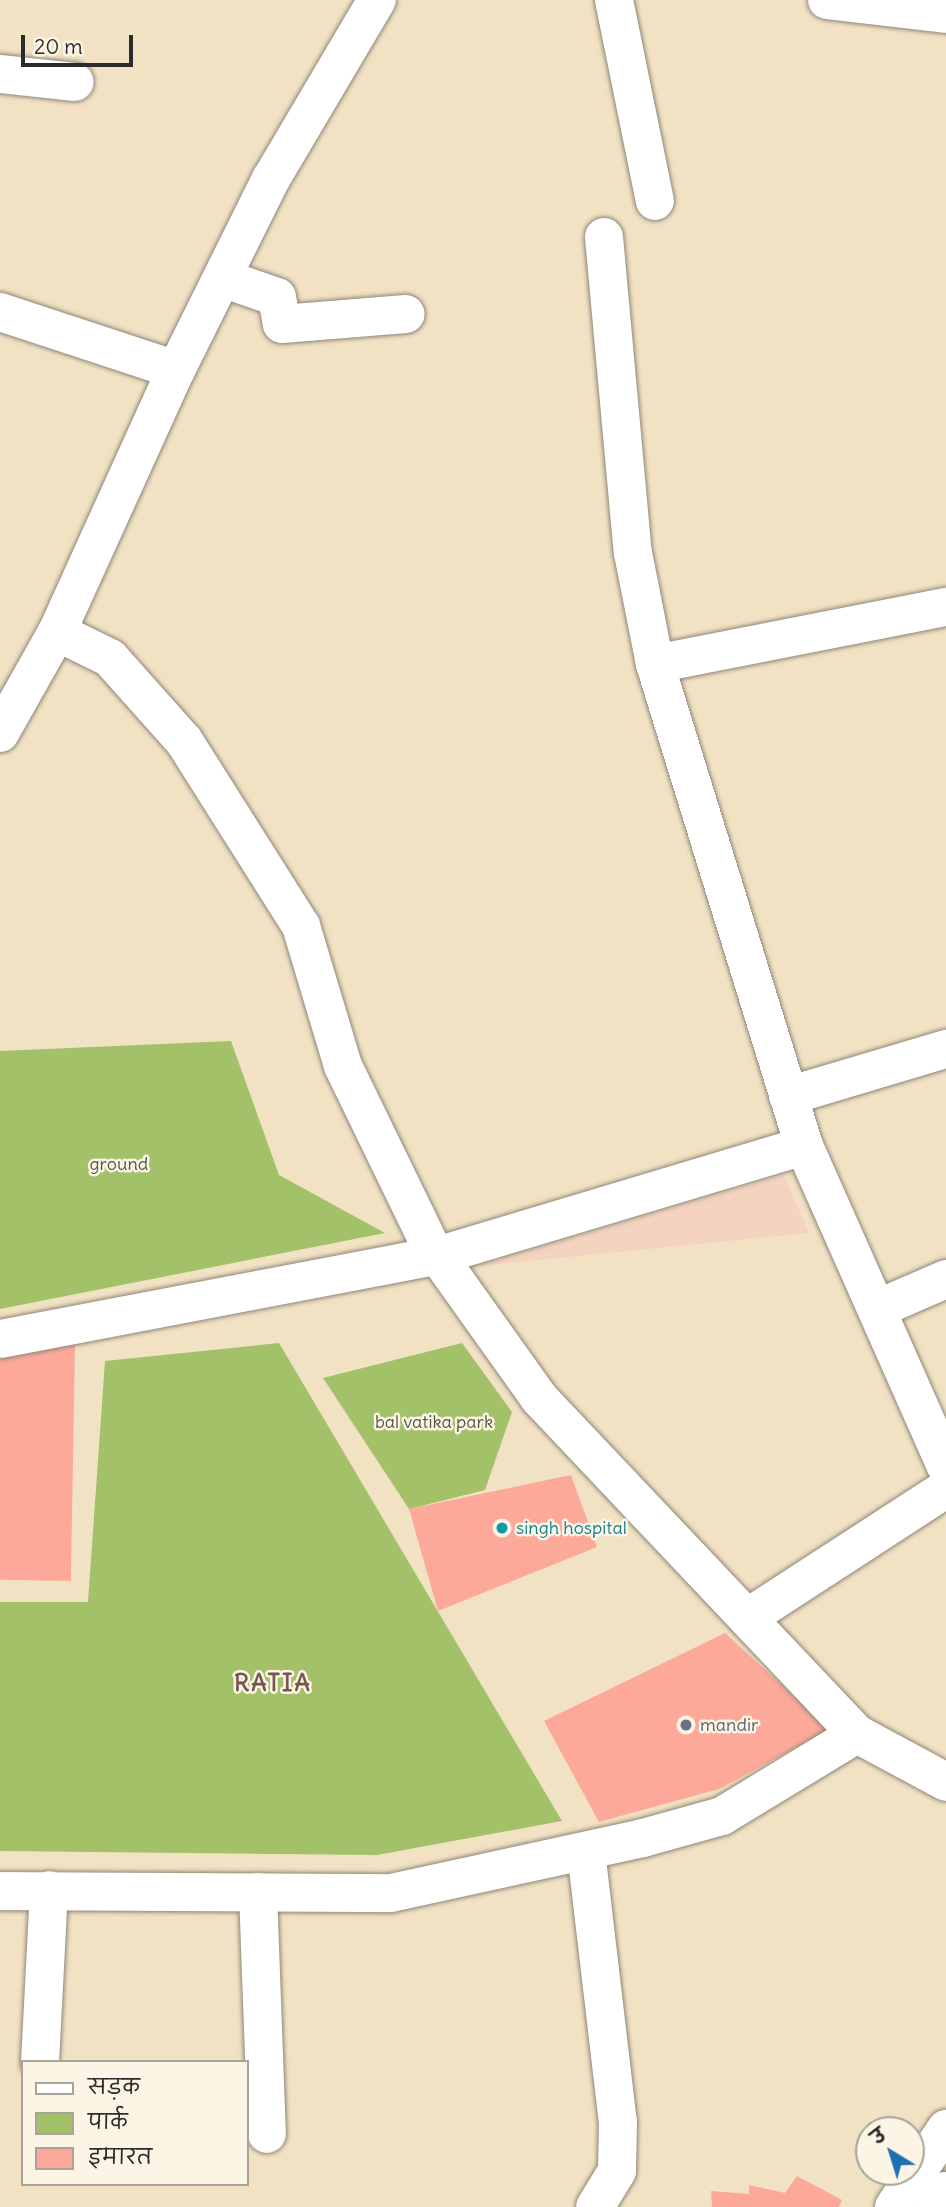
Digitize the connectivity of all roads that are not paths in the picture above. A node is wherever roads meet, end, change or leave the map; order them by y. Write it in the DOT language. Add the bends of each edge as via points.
graph roads {
  1 [pos="377,0"];
  2 [pos="614,0"];
  3 [pos="827,0"];
  4 [pos="946,13"];
  5 [pos="0,74"];
  6 [pos="75,82"];
  7 [pos="655,201"];
  8 [pos="604,237"];
  9 [pos="222,278"];
  10 [pos="0,312"];
  11 [pos="406,314"];
  12 [pos="176,370"];
  13 [pos="946,607"];
  14 [pos="57,632"];
  15 [pos="655,664"];
  16 [pos="0,733"];
  17 [pos="946,1049"];
  18 [pos="788,1096"];
  19 [pos="804,1146"];
  20 [pos="437,1256"];
  21 [pos="946,1279"];
  22 [pos="877,1309"];
  23 [pos="0,1339"];
  24 [pos="946,1466"];
  25 [pos="946,1489"];
  26 [pos="747,1618"];
  27 [pos="857,1734"];
  28 [pos="946,1782"];
  29 [pos="586,1851"];
  30 [pos="49,1890"];
  31 [pos="0,1891"];
  32 [pos="258,1892"];
  33 [pos="40,2060"];
  34 [pos="946,2129"];
  35 [pos="267,2134"];
  36 [pos="946,2191"];
  37 [pos="595,2207"];
  38 [pos="894,2207"];
  39 [pos="936,2207"];
  1 -- 9 [label="street" via="271,180"];
  2 -- 7 [label="street"];
  3 -- 4 [label="street"];
  5 -- 6 [label="street"];
  8 -- 15 [label="street" via="633,553"];
  9 -- 11 [label="street" via="276,297 282,324"];
  9 -- 12 [label="street"];
  10 -- 12 [label="street"];
  12 -- 14 [label="street"];
  13 -- 15 [label="street"];
  14 -- 16 [label="street"];
  14 -- 20 [label="street" via="110,658 184,741 301,926 343,1066"];
  15 -- 18 [label="street"];
  17 -- 18 [label="street"];
  18 -- 19 [label="street"];
  19 -- 20 [label="street"];
  19 -- 22 [label="street"];
  20 -- 23 [label="street"];
  20 -- 26 [label="street" via="539,1398"];
  21 -- 22 [label="street"];
  22 -- 24 [label="street"];
  25 -- 26 [label="street"];
  26 -- 27 [label="street"];
  27 -- 28 [label="street"];
  27 -- 29 [label="street" via="722,1816"];
  29 -- 32 [label="street" via="391,1893"];
  29 -- 37 [label="street" via="618,2122 617,2171"];
  30 -- 31 [label="street"];
  30 -- 32 [label="street"];
  30 -- 33 [label="street"];
  32 -- 35 [label="street"];
  34 -- 38 [label="street"];
  36 -- 39 [label="street"];
}
